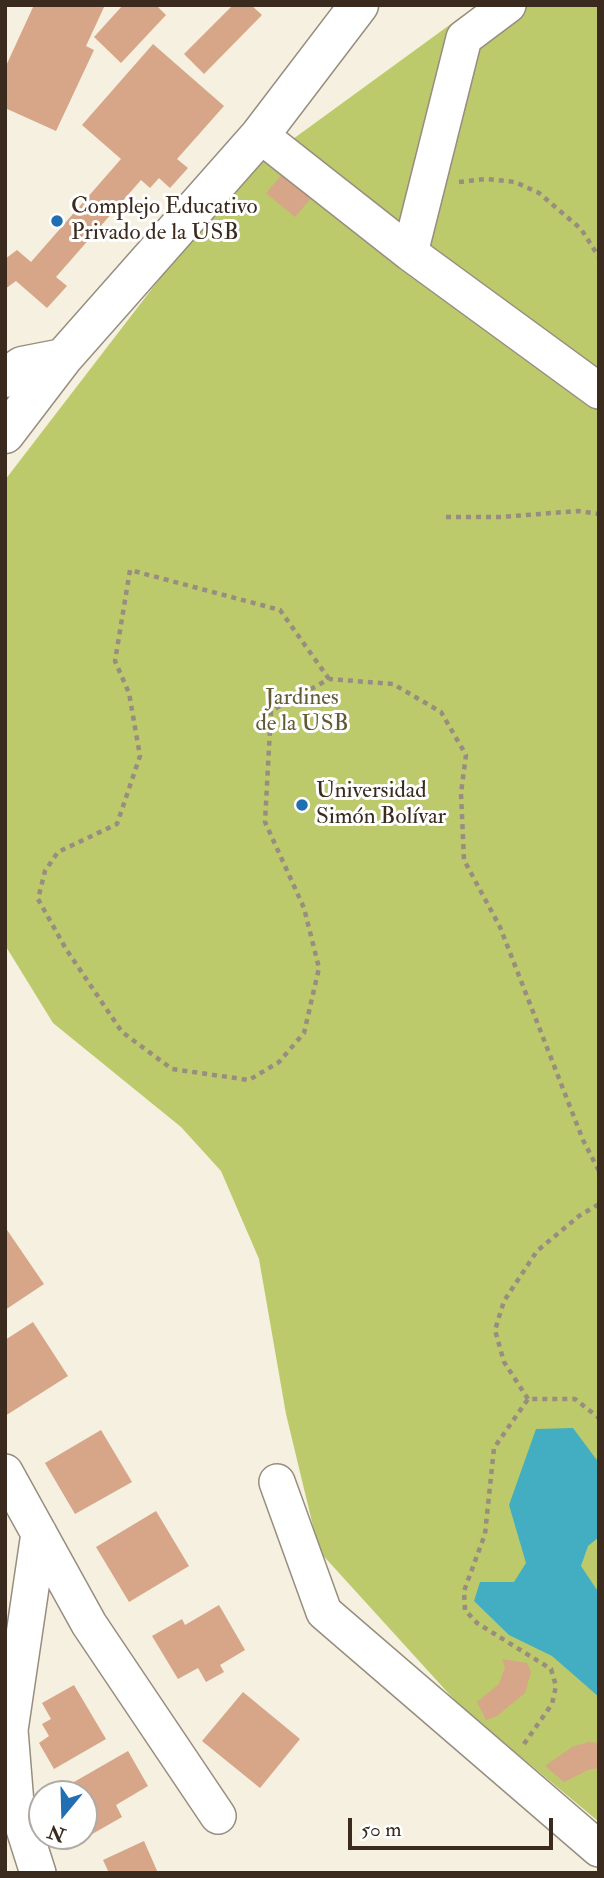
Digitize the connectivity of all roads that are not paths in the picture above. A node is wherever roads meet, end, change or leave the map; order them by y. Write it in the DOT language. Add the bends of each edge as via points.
graph roads {
  1 [pos="359,5"];
  2 [pos="508,5"];
  3 [pos="260,135"];
  4 [pos="410,253"];
  5 [pos="63,358"];
  6 [pos="5,378"];
  7 [pos="599,391"];
  8 [pos="5,434"];
  9 [pos="5,1472"];
  10 [pos="277,1482"];
  11 [pos="39,1533"];
  12 [pos="218,1816"];
  13 [pos="599,1849"];
  14 [pos="38,1873"];
  1 -- 3 [label="main road"];
  2 -- 4 [label="street" via="464,38"];
  3 -- 4 [label="street"];
  3 -- 5 [label="main road"];
  4 -- 7 [label="street"];
  5 -- 6 [label="main road" via="22,366"];
  5 -- 8 [label="main road"];
  9 -- 11 [label="street"];
  10 -- 13 [label="street" via="324,1612"];
  11 -- 12 [label="street" via="89,1623"];
  11 -- 14 [label="street" via="10,1731 16,1804"];
}
